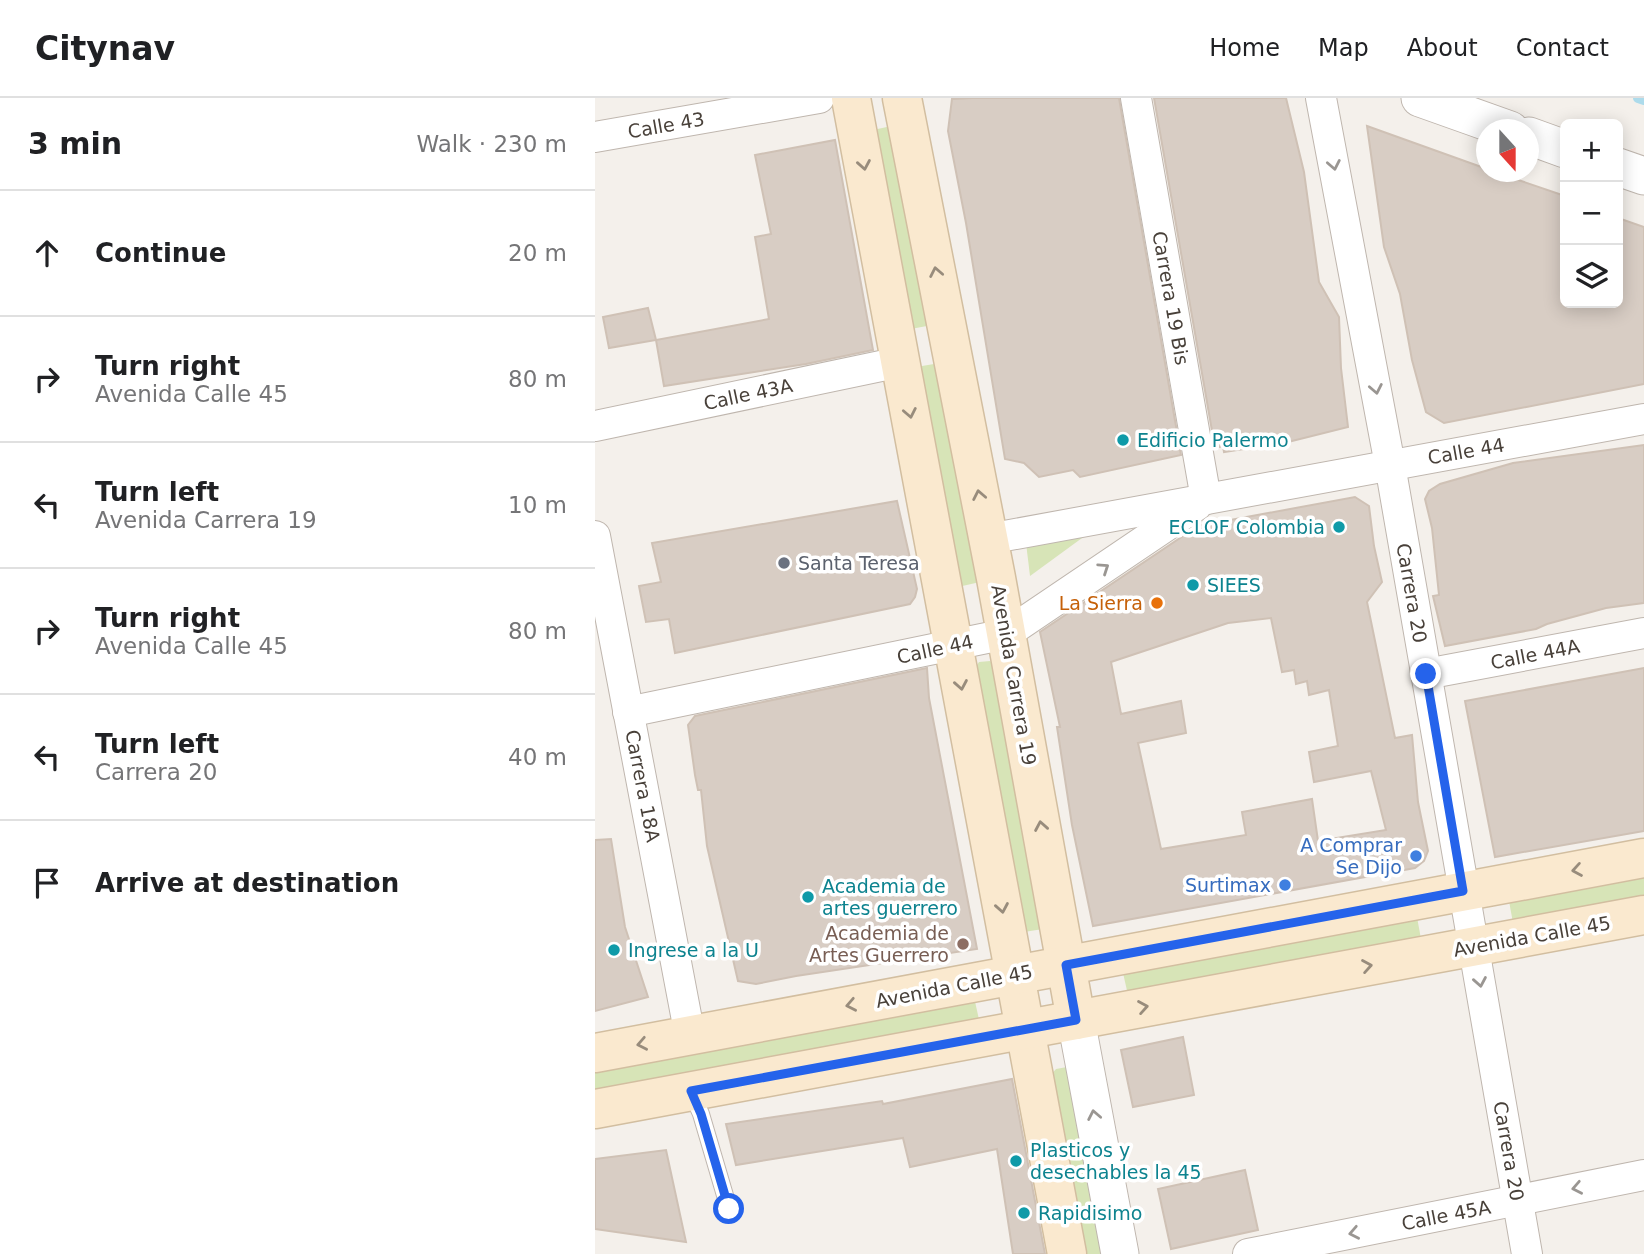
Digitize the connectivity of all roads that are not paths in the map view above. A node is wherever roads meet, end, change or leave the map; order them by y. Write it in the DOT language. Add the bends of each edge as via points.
graph roads {
  1 [pos="819,98"];
  2 [pos="852,98"];
  3 [pos="902,98"];
  4 [pos="1136,98"];
  5 [pos="1321,98"];
  6 [pos="1420,98"];
  7 [pos="1479,119"];
  8 [pos="595,137"];
  9 [pos="1539,140"];
  10 [pos="1560,147"];
  11 [pos="1623,169"];
  12 [pos="1644,176"];
  13 [pos="900,362"];
  14 [pos="1644,419"];
  15 [pos="595,426"];
  16 [pos="1390,465"];
  17 [pos="1206,499"];
  18 [pos="595,536"];
  19 [pos="988,539"];
  20 [pos="599,580"];
  21 [pos="1644,633"];
  22 [pos="1006,634"];
  23 [pos="604,637"];
  24 [pos="954,645"];
  25 [pos="1426,674"];
  26 [pos="628,712"];
  27 [pos="1644,858"];
  28 [pos="1463,891"];
  29 [pos="1644,915"];
  30 [pos="1474,946"];
  31 [pos="1066,965"];
  32 [pos="1015,975"];
  33 [pos="1076,1020"];
  34 [pos="1025,1030"];
  35 [pos="690,1035"];
  36 [pos="595,1053"];
  37 [pos="691,1091"];
  38 [pos="595,1109"];
  39 [pos="1644,1175"];
  40 [pos="1518,1200"];
  41 [pos="729,1209"];
  42 [pos="1067,1254"];
  43 [pos="1120,1254"];
  44 [pos="1248,1254"];
  45 [pos="1527,1254"];
  1 -- 8 [label="street, Calle 43"];
  2 -- 13 [label="main road, one-way"];
  19 -- 3 [label="main road, Avenida Carrera 19, one-way"];
  4 -- 17 [label="street, Carrera 19 Bis"];
  5 -- 16 [label="street, Carrera 20, one-way"];
  6 -- 7 [label="street"];
  9 -- 10 [label="street"];
  11 -- 12 [label="street"];
  13 -- 15 [label="street, Calle 43A"];
  13 -- 24 [label="main road, one-way"];
  14 -- 16 [label="street, Calle 44"];
  16 -- 17 [label="street, Calle 44"];
  16 -- 25 [label="street, Carrera 20"];
  17 -- 19 [label="street, Calle 44"];
  22 -- 17 [label="street, Calle 44, one-way"];
  18 -- 20 [label="street, Carrera 18A"];
  19 -- 22 [label="main road, Avenida Carrera 19"];
  20 -- 23 [label="street, Carrera 18A"];
  21 -- 25 [label="street, Calle 44A"];
  22 -- 24 [label="street, Calle 44"];
  31 -- 22 [label="main road, Avenida Carrera 19, one-way"];
  23 -- 26 [label="street, Carrera 18A"];
  24 -- 26 [label="street, Calle 44"];
  24 -- 32 [label="main road, one-way"];
  25 -- 28 [label="street, Carrera 20"];
  26 -- 35 [label="street, Carrera 18A"];
  27 -- 28 [label="main road, Avenida Calle 45, one-way"];
  28 -- 30 [label="street, Carrera 20"];
  28 -- 31 [label="main road, Avenida Calle 45"];
  29 -- 30 [label="main road, Avenida Calle 45"];
  33 -- 30 [label="main road, Avenida Calle 45, one-way"];
  30 -- 40 [label="street, Carrera 20, one-way"];
  31 -- 32 [label="main road, Avenida Calle 45"];
  31 -- 33 [label="main road, Avenida Carrera 19"];
  32 -- 34 [label="main road"];
  32 -- 35 [label="main road, Avenida Calle 45, one-way"];
  33 -- 34 [label="main road, Avenida Calle 45"];
  43 -- 33 [label="street, Avenida Carrera 19, one-way"];
  34 -- 37 [label="main road, Avenida Calle 45"];
  34 -- 42 [label="main road"];
  35 -- 36 [label="main road, Avenida Calle 45, one-way"];
  37 -- 38 [label="main road, Avenida Calle 45"];
  37 -- 41 [label="lane"];
  39 -- 40 [label="street, Calle 45A, one-way"];
  40 -- 44 [label="street, Calle 45A, one-way"];
  40 -- 45 [label="street, Carrera 20"];
}
